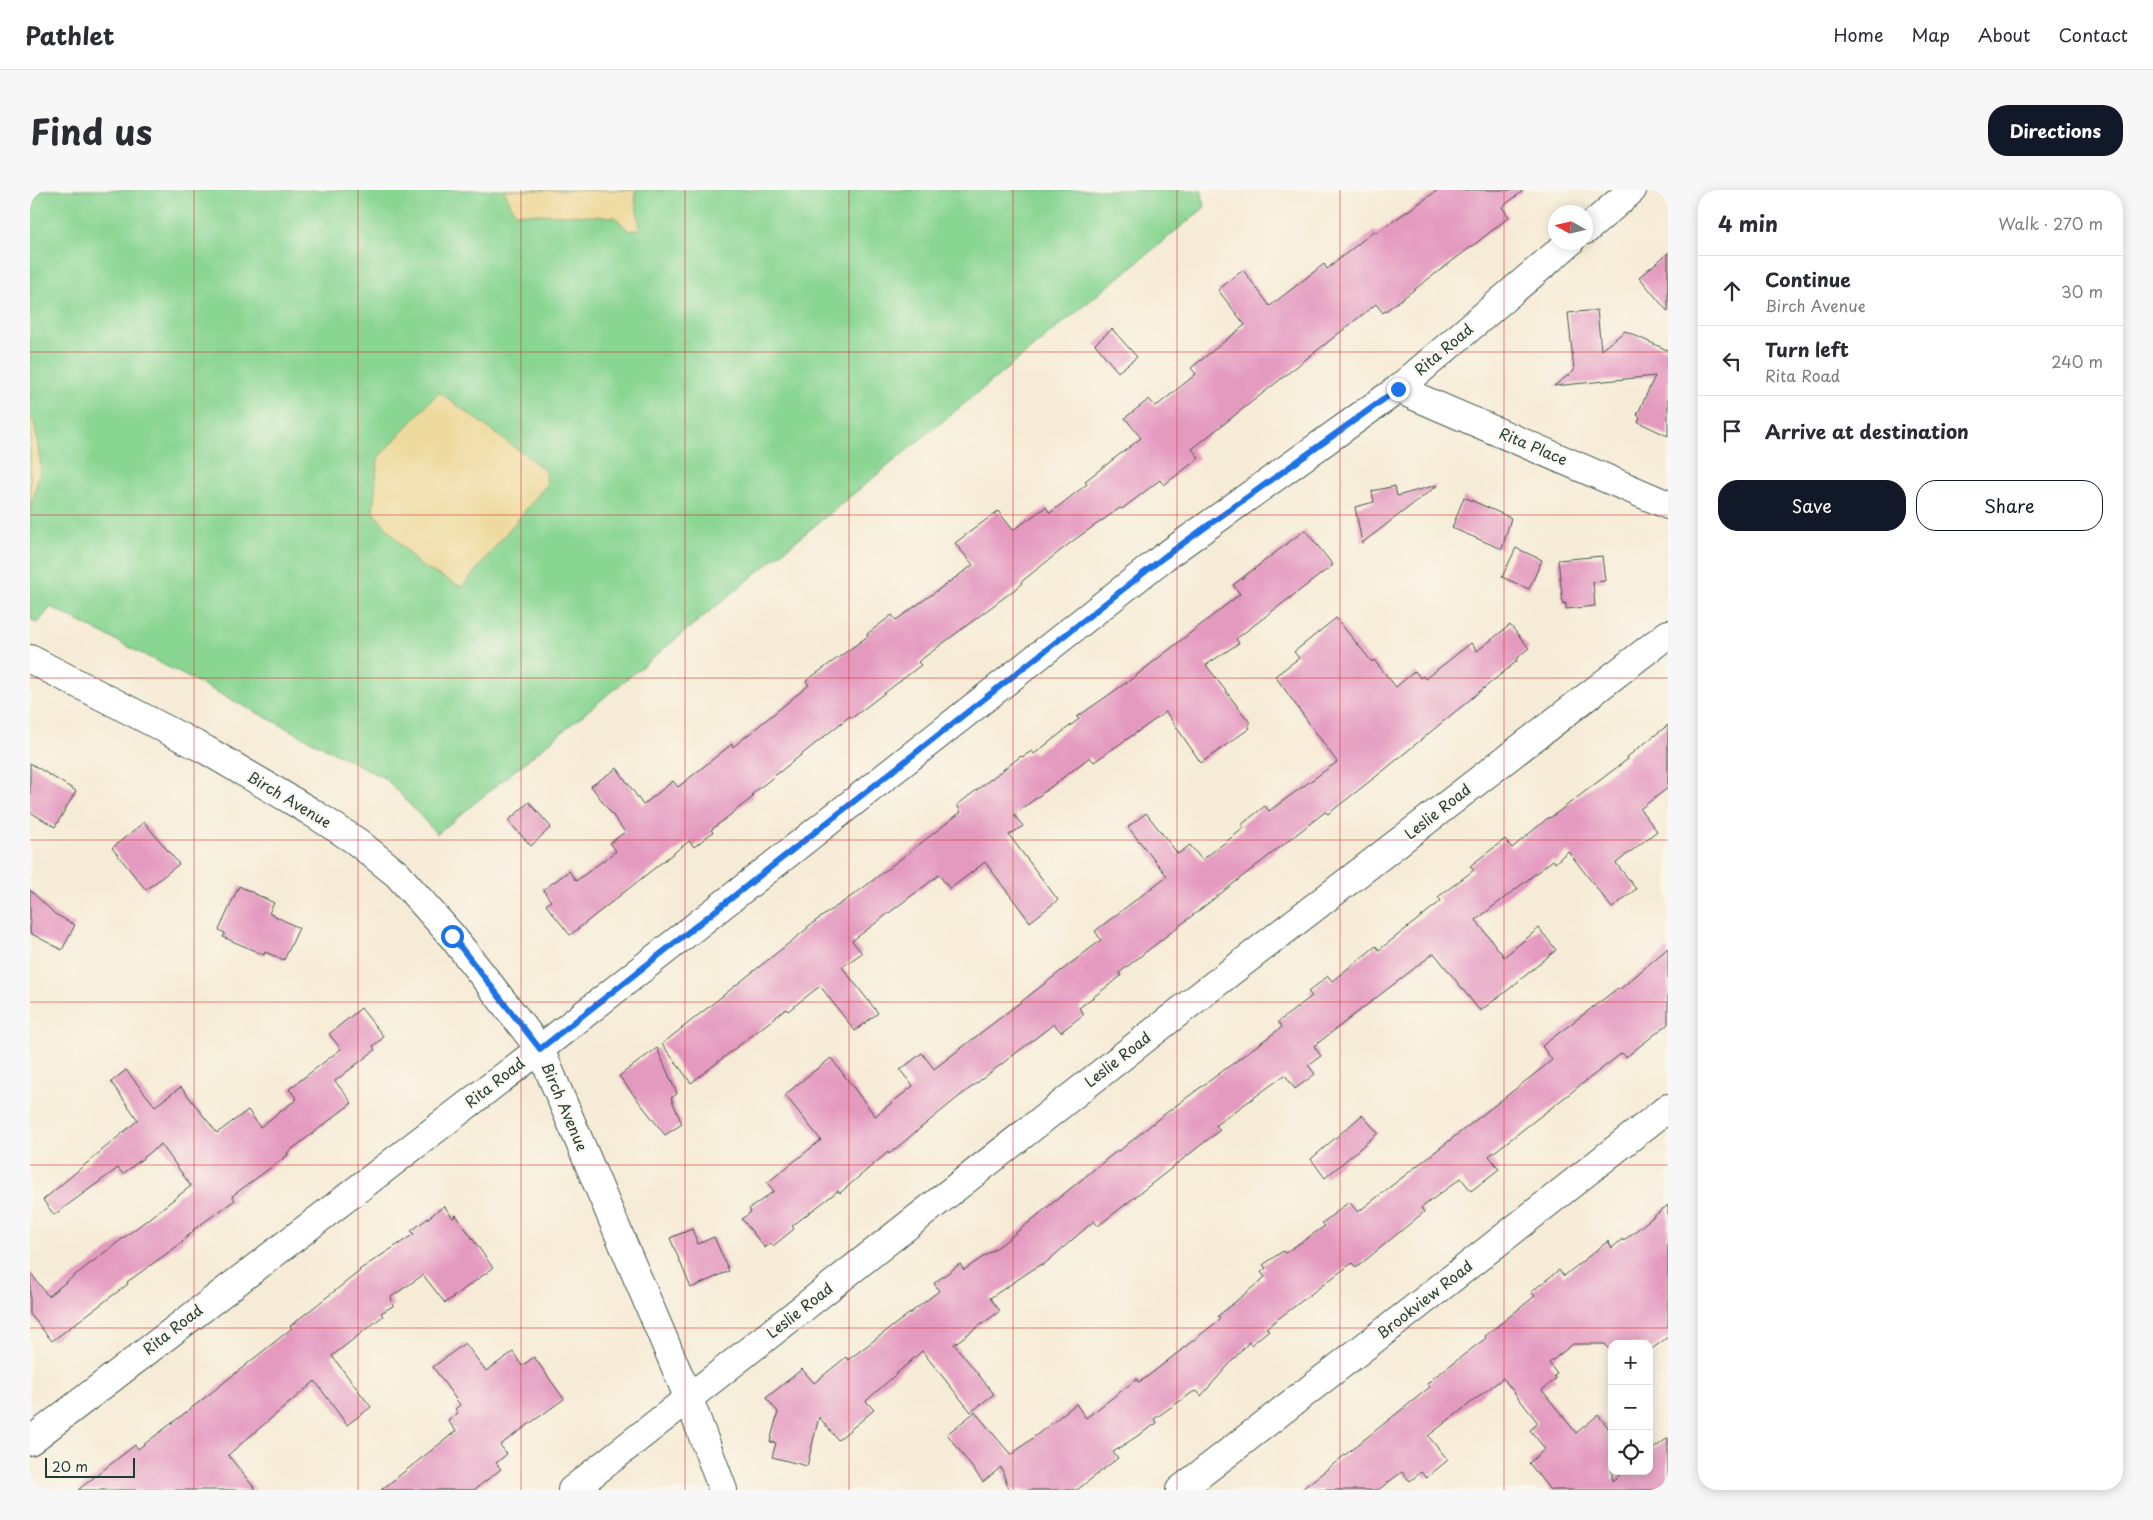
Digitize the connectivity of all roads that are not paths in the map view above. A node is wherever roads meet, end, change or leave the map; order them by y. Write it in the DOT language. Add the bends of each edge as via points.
graph roads {
  1 [pos="1632,190"];
  2 [pos="1593,224"];
  3 [pos="1561,250"];
  4 [pos="1398,389"];
  5 [pos="1668,505"];
  6 [pos="1668,634"];
  7 [pos="30,659"];
  8 [pos="540,1049"];
  9 [pos="1668,1108"];
  10 [pos="689,1399"];
  11 [pos="30,1440"];
  12 [pos="572,1490"];
  13 [pos="723,1490"];
  14 [pos="1180,1490"];
  1 -- 2 [label="street"];
  3 -- 4 [label="street, Rita Road"];
  4 -- 5 [label="street, Rita Place"];
  4 -- 8 [label="street, Rita Road" via="1164,557"];
  6 -- 10 [label="street, Leslie Road" via="1175,1015"];
  7 -- 8 [label="street, Birch Avenue" via="206,750 356,841 397,874 452,936"];
  8 -- 10 [label="street, Birch Avenue"];
  8 -- 11 [label="street, Rita Road"];
  9 -- 14 [label="street, Brookview Road"];
  10 -- 12 [label="street, Leslie Road"];
  10 -- 13 [label="street, Birch Avenue"];
}
